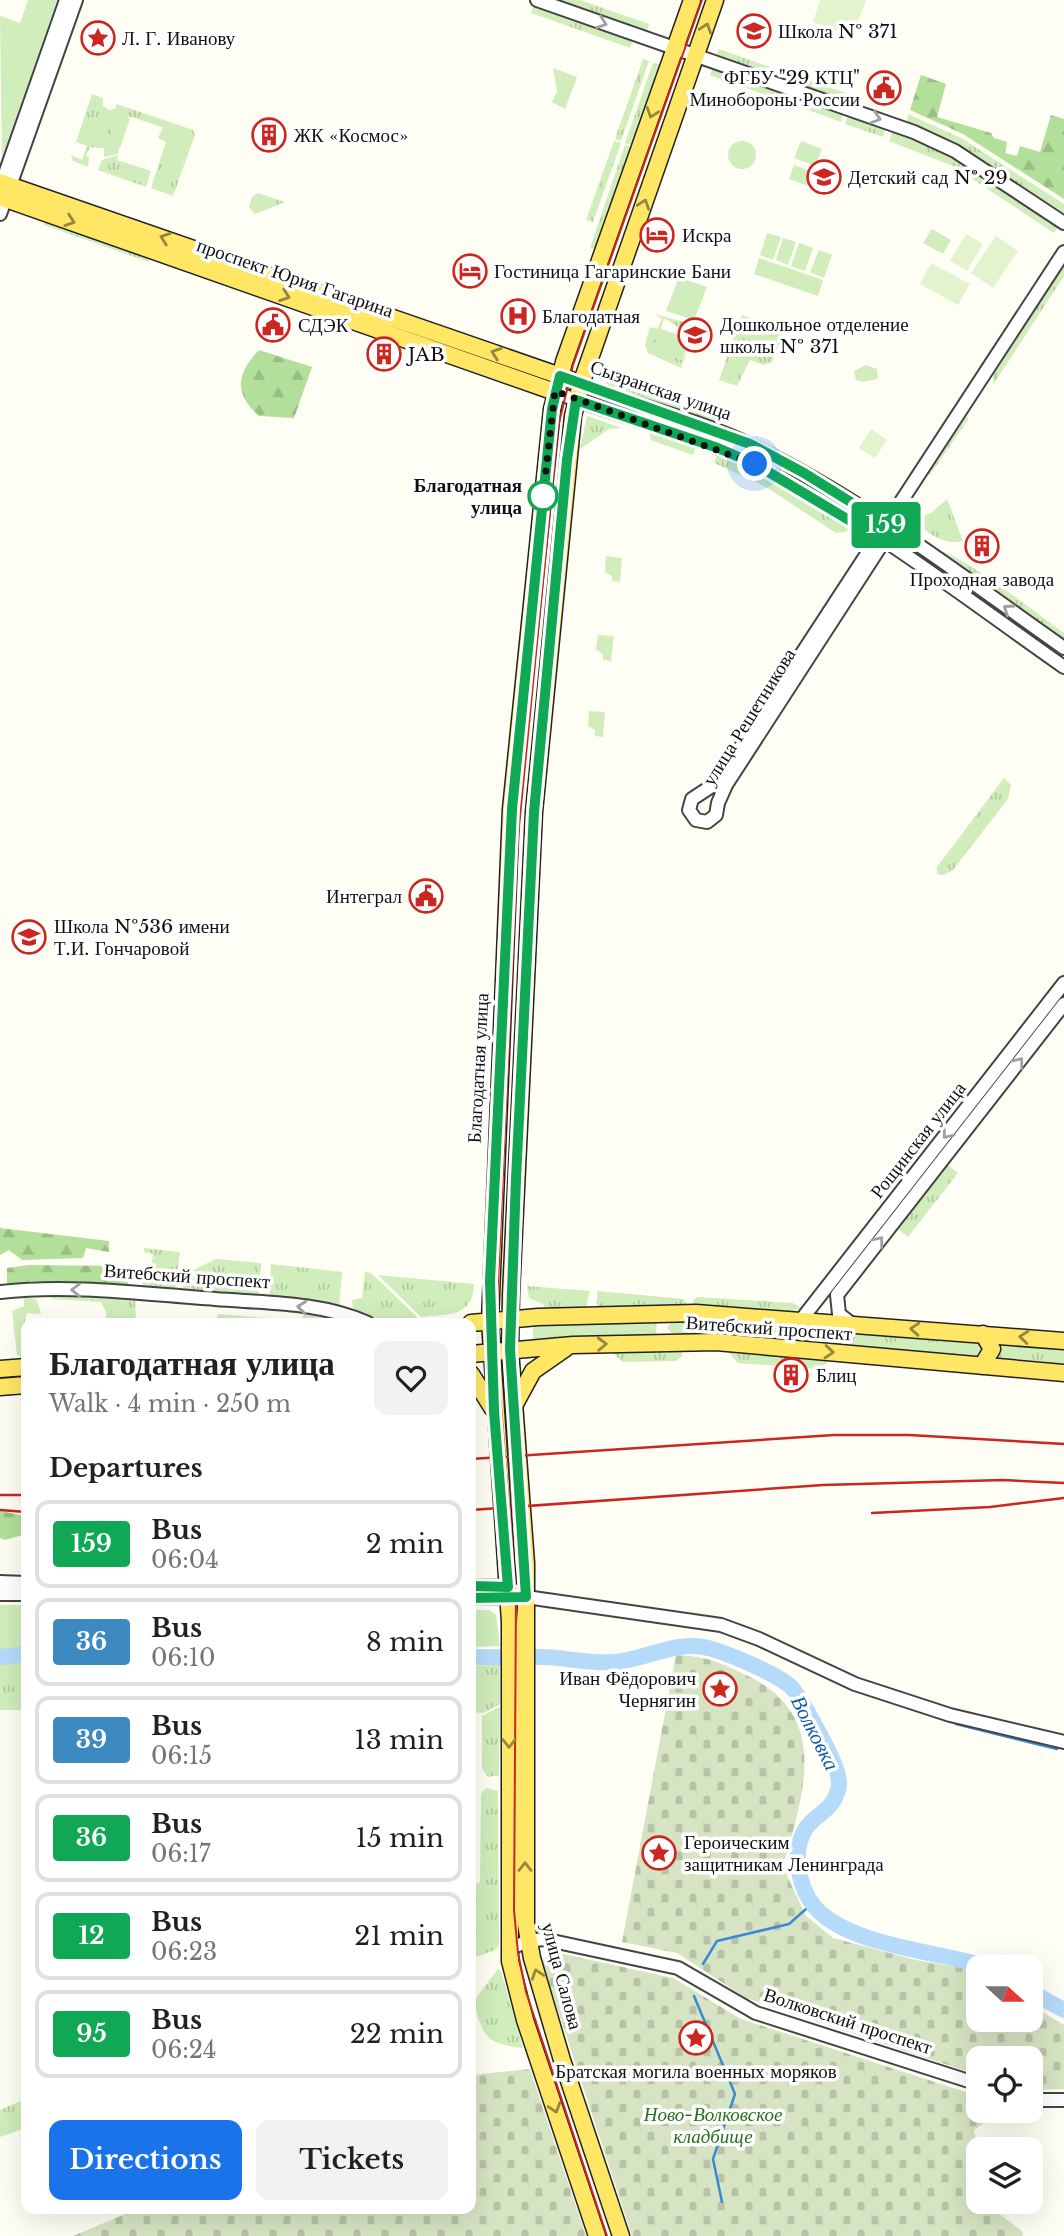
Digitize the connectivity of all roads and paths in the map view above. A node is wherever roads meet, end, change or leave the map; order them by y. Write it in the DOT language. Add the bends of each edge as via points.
graph roads {
  1 [pos="66,0"];
  2 [pos="76,0"];
  3 [pos="537,0"];
  4 [pos="692,0"];
  5 [pos="715,0"];
  6 [pos="675,48"];
  7 [pos="696,56"];
  8 [pos="3,192"];
  9 [pos="1064,223"];
  10 [pos="1064,252"];
  11 [pos="558,384"];
  12 [pos="581,384"];
  13 [pos="576,400"];
  14 [pos="817,481"];
  15 [pos="810,495"];
  16 [pos="886,524"];
  17 [pos="880,539"];
  18 [pos="1064,648"];
  19 [pos="1064,667"];
  20 [pos="1064,983"];
  21 [pos="1064,1004"];
  22 [pos="0,1292"];
  23 [pos="669,1314"];
  24 [pos="356,1318"];
  25 [pos="510,1319"];
  26 [pos="801,1320"];
  27 [pos="490,1321"];
  28 [pos="476,1322"];
  29 [pos="852,1324"];
  30 [pos="984,1334"];
  31 [pos="1064,1341"];
  32 [pos="670,1342"];
  33 [pos="573,1345"];
  34 [pos="510,1349"];
  35 [pos="492,1352"];
  36 [pos="476,1354"];
  37 [pos="982,1366"];
  38 [pos="21,1367"];
  39 [pos="0,1369"];
  40 [pos="1064,1373"];
  41 [pos="476,1382"];
  42 [pos="21,1385"];
  43 [pos="0,1387"];
  44 [pos="514,1407"];
  45 [pos="494,1411"];
  46 [pos="0,1582"];
  47 [pos="21,1583"];
  48 [pos="476,1587"];
  49 [pos="508,1592"];
  50 [pos="0,1594"];
  51 [pos="21,1594"];
  52 [pos="476,1597"];
  53 [pos="526,1597"];
  54 [pos="517,1641"];
  55 [pos="517,1675"];
  56 [pos="1064,1742"];
  57 [pos="528,1941"];
  58 [pos="509,1949"];
  59 [pos="966,2080"];
  60 [pos="1043,2100"];
  61 [pos="1064,2100"];
  62 [pos="597,2236"];
  63 [pos="621,2236"];
  1 -- 8 [label="street"];
  2 -- 8 [label="street"];
  3 -- 6 [label="street, one-way"];
  4 -- 6 [label="main road, Благодатная улица"];
  7 -- 5 [label="main road, one-way"];
  6 -- 7 [label="street"];
  6 -- 11 [label="main road, Благодатная улица, one-way"];
  7 -- 9 [label="street, one-way" via="931,139"];
  12 -- 7 [label="main road, one-way"];
  8 -- 11 [label="main road, проспект Юрия Гагарина"];
  10 -- 16 [label="street, улица Решетникова"];
  11 -- 12 [label="main road, Сызранская улица"];
  11 -- 13 [label="street, проспект Юрия Гагарина"];
  11 -- 27 [label="main road, Благодатная улица" via="512,809"];
  12 -- 13 [label="main road"];
  12 -- 14 [label="street, Сызранская улица" via="737,439"];
  13 -- 15 [label="street, Сызранская улица" via="730,453"];
  13 -- 25 [label="main road" via="534,812"];
  14 -- 15 [label="street"];
  14 -- 16 [label="street, Сызранская улица"];
  15 -- 17 [label="street, Сызранская улица"];
  16 -- 17 [label="street, улица Решетникова"];
  18 -- 16 [label="street, Сызранская улица, one-way"];
  17 -- 17 [label="street, улица Решетникова" via="718,782 692,799 689,810 695,820 707,822 716,815 723,791"];
  17 -- 19 [label="street, Сызранская улица"];
  20 -- 26 [label="street, Рощинская улица, one-way"];
  29 -- 21 [label="street, Рощинская улица, one-way" via="839,1314 837,1295"];
  24 -- 22 [label="street, Витебский проспект, one-way" via="328,1310 179,1296 93,1290"];
  23 -- 25 [label="main road, Витебский проспект"];
  23 -- 26 [label="main road, Витебский проспект"];
  23 -- 32 [label="main road" via="660,1332"];
  25 -- 27 [label="main road, Витебский проспект"];
  25 -- 34 [label="main road"];
  26 -- 29 [label="main road, Витебский проспект"];
  27 -- 28 [label="main road, Витебский проспект"];
  27 -- 35 [label="main road, Благодатная улица"];
  30 -- 29 [label="main road, Витебский проспект, one-way"];
  31 -- 30 [label="main road, Витебский проспект, one-way"];
  30 -- 37 [label="main road" via="992,1349"];
  33 -- 32 [label="main road, Витебский проспект, one-way"];
  32 -- 37 [label="main road, Витебский проспект, one-way" via="716,1342"];
  33 -- 34 [label="main road, Витебский проспект"];
  33 -- 44 [label="main road" via="533,1371"];
  34 -- 35 [label="main road, Витебский проспект"];
  34 -- 44 [label="main road"];
  35 -- 36 [label="main road, Витебский проспект"];
  35 -- 45 [label="main road, Благодатная улица"];
  37 -- 40 [label="main road, Витебский проспект"];
  38 -- 39 [label="main road"];
  41 -- 45 [label="main road"];
  42 -- 43 [label="main road"];
  44 -- 53 [label="main road"];
  45 -- 49 [label="main road, Благодатная улица"];
  46 -- 47 [label="street"];
  48 -- 49 [label="street"];
  49 -- 52 [label="street"];
  49 -- 53 [label="street"];
  49 -- 54 [label="main road"];
  50 -- 51 [label="street"];
  53 -- 54 [label="main road"];
  53 -- 56 [label="street" via="721,1625 855,1684 950,1715"];
  54 -- 55 [label="main road"];
  57 -- 55 [label="main road, улица Салова, one-way"];
  55 -- 58 [label="main road, улица Салова, one-way"];
  57 -- 58 [label="street, Волковский проспект"];
  57 -- 59 [label="street, Волковский проспект" via="543,1939 670,1966 756,2013"];
  63 -- 57 [label="main road, улица Салова, one-way"];
  58 -- 62 [label="main road, улица Салова, one-way" via="525,2020"];
  60 -- 61 [label="street"];
}
